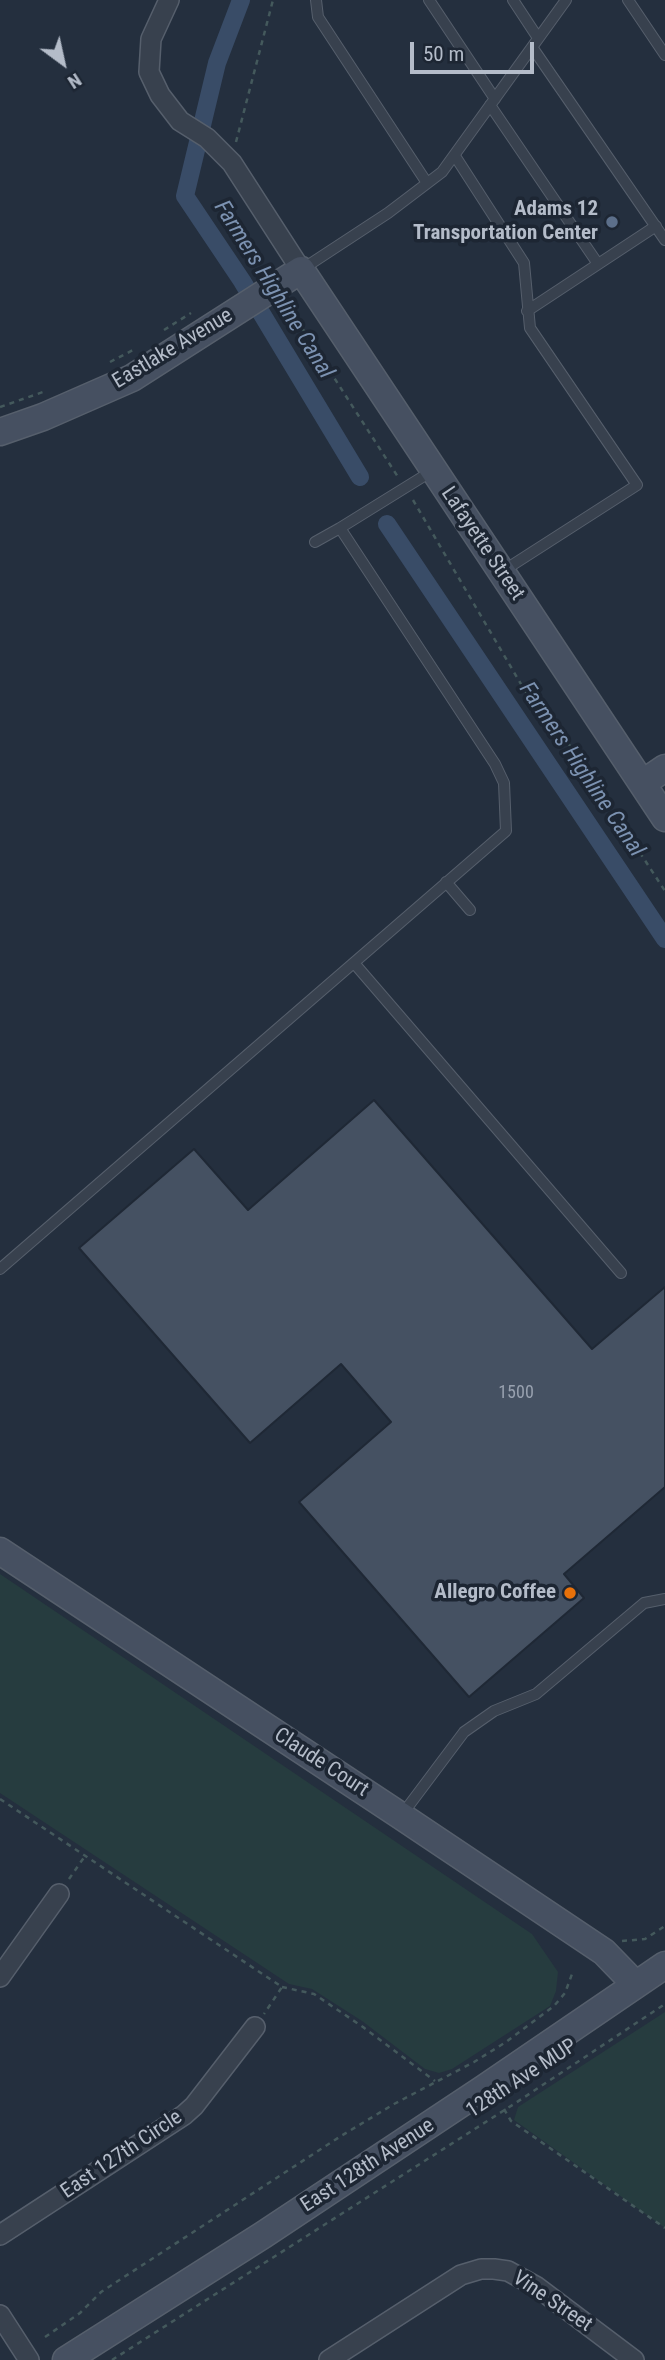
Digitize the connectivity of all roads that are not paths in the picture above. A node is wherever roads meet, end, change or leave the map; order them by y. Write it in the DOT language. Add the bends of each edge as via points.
graph roads {
  1 [pos="169,0"];
  2 [pos="316,0"];
  3 [pos="429,0"];
  4 [pos="513,0"];
  5 [pos="566,0"];
  6 [pos="628,0"];
  7 [pos="535,42"];
  8 [pos="665,55"];
  9 [pos="493,102"];
  10 [pos="455,156"];
  11 [pos="427,183"];
  12 [pos="656,226"];
  13 [pos="665,240"];
  14 [pos="598,264"];
  15 [pos="301,270"];
  16 [pos="527,311"];
  17 [pos="0,432"];
  18 [pos="432,471"];
  19 [pos="340,528"];
  20 [pos="315,542"];
  21 [pos="501,572"];
  22 [pos="665,768"];
  23 [pos="643,783"];
  24 [pos="665,818"];
  25 [pos="446,883"];
  26 [pos="470,910"];
  27 [pos="354,963"];
  28 [pos="0,1269"];
  29 [pos="621,1273"];
  30 [pos="0,1551"];
  31 [pos="665,1599"];
  32 [pos="401,1816"];
  33 [pos="59,1894"];
  34 [pos="665,1965"];
  35 [pos="0,1977"];
  36 [pos="635,1984"];
  37 [pos="255,2027"];
  38 [pos="0,2235"];
  39 [pos="0,2315"];
  40 [pos="29,2360"];
  41 [pos="66,2360"];
  42 [pos="329,2360"];
  43 [pos="635,2360"];
  1 -- 15 [label="street" via="150,39 149,72 160,95 180,121 207,138 232,163"];
  2 -- 11 [label="lane" via="318,17"];
  3 -- 9 [label="lane"];
  4 -- 7 [label="lane"];
  5 -- 7 [label="lane"];
  6 -- 8 [label="lane"];
  7 -- 9 [label="lane"];
  7 -- 12 [label="lane"];
  9 -- 10 [label="lane"];
  9 -- 14 [label="lane"];
  10 -- 11 [label="lane"];
  10 -- 16 [label="lane" via="524,263"];
  11 -- 15 [label="lane"];
  12 -- 13 [label="lane"];
  12 -- 14 [label="lane"];
  14 -- 16 [label="lane"];
  15 -- 17 [label="street, Eastlake Avenue" via="274,298 237,311 132,378"];
  15 -- 18 [label="street, Lafayette Street"];
  16 -- 21 [label="lane" via="530,328 637,485"];
  18 -- 19 [label="lane"];
  18 -- 21 [label="street, Lafayette Street"];
  19 -- 20 [label="lane"];
  19 -- 25 [label="lane" via="504,783 506,831"];
  21 -- 23 [label="street, Lafayette Street"];
  22 -- 23 [label="street"];
  23 -- 24 [label="street, Lafayette Street"];
  25 -- 26 [label="lane"];
  25 -- 27 [label="lane"];
  27 -- 28 [label="lane"];
  27 -- 29 [label="lane"];
  30 -- 32 [label="street, Claude Court"];
  31 -- 32 [label="lane" via="644,1603 536,1694 494,1711 464,1732"];
  32 -- 36 [label="street, Claude Court" via="604,1952"];
  33 -- 35 [label="street"];
  34 -- 36 [label="street, East 128th Avenue"];
  36 -- 41 [label="street, East 128th Avenue" via="437,2120"];
  37 -- 38 [label="street, East 127th Circle" via="184,2115"];
  39 -- 40 [label="street"];
  42 -- 43 [label="street, Vine Street" via="461,2275 481,2269 523,2278"];
}
